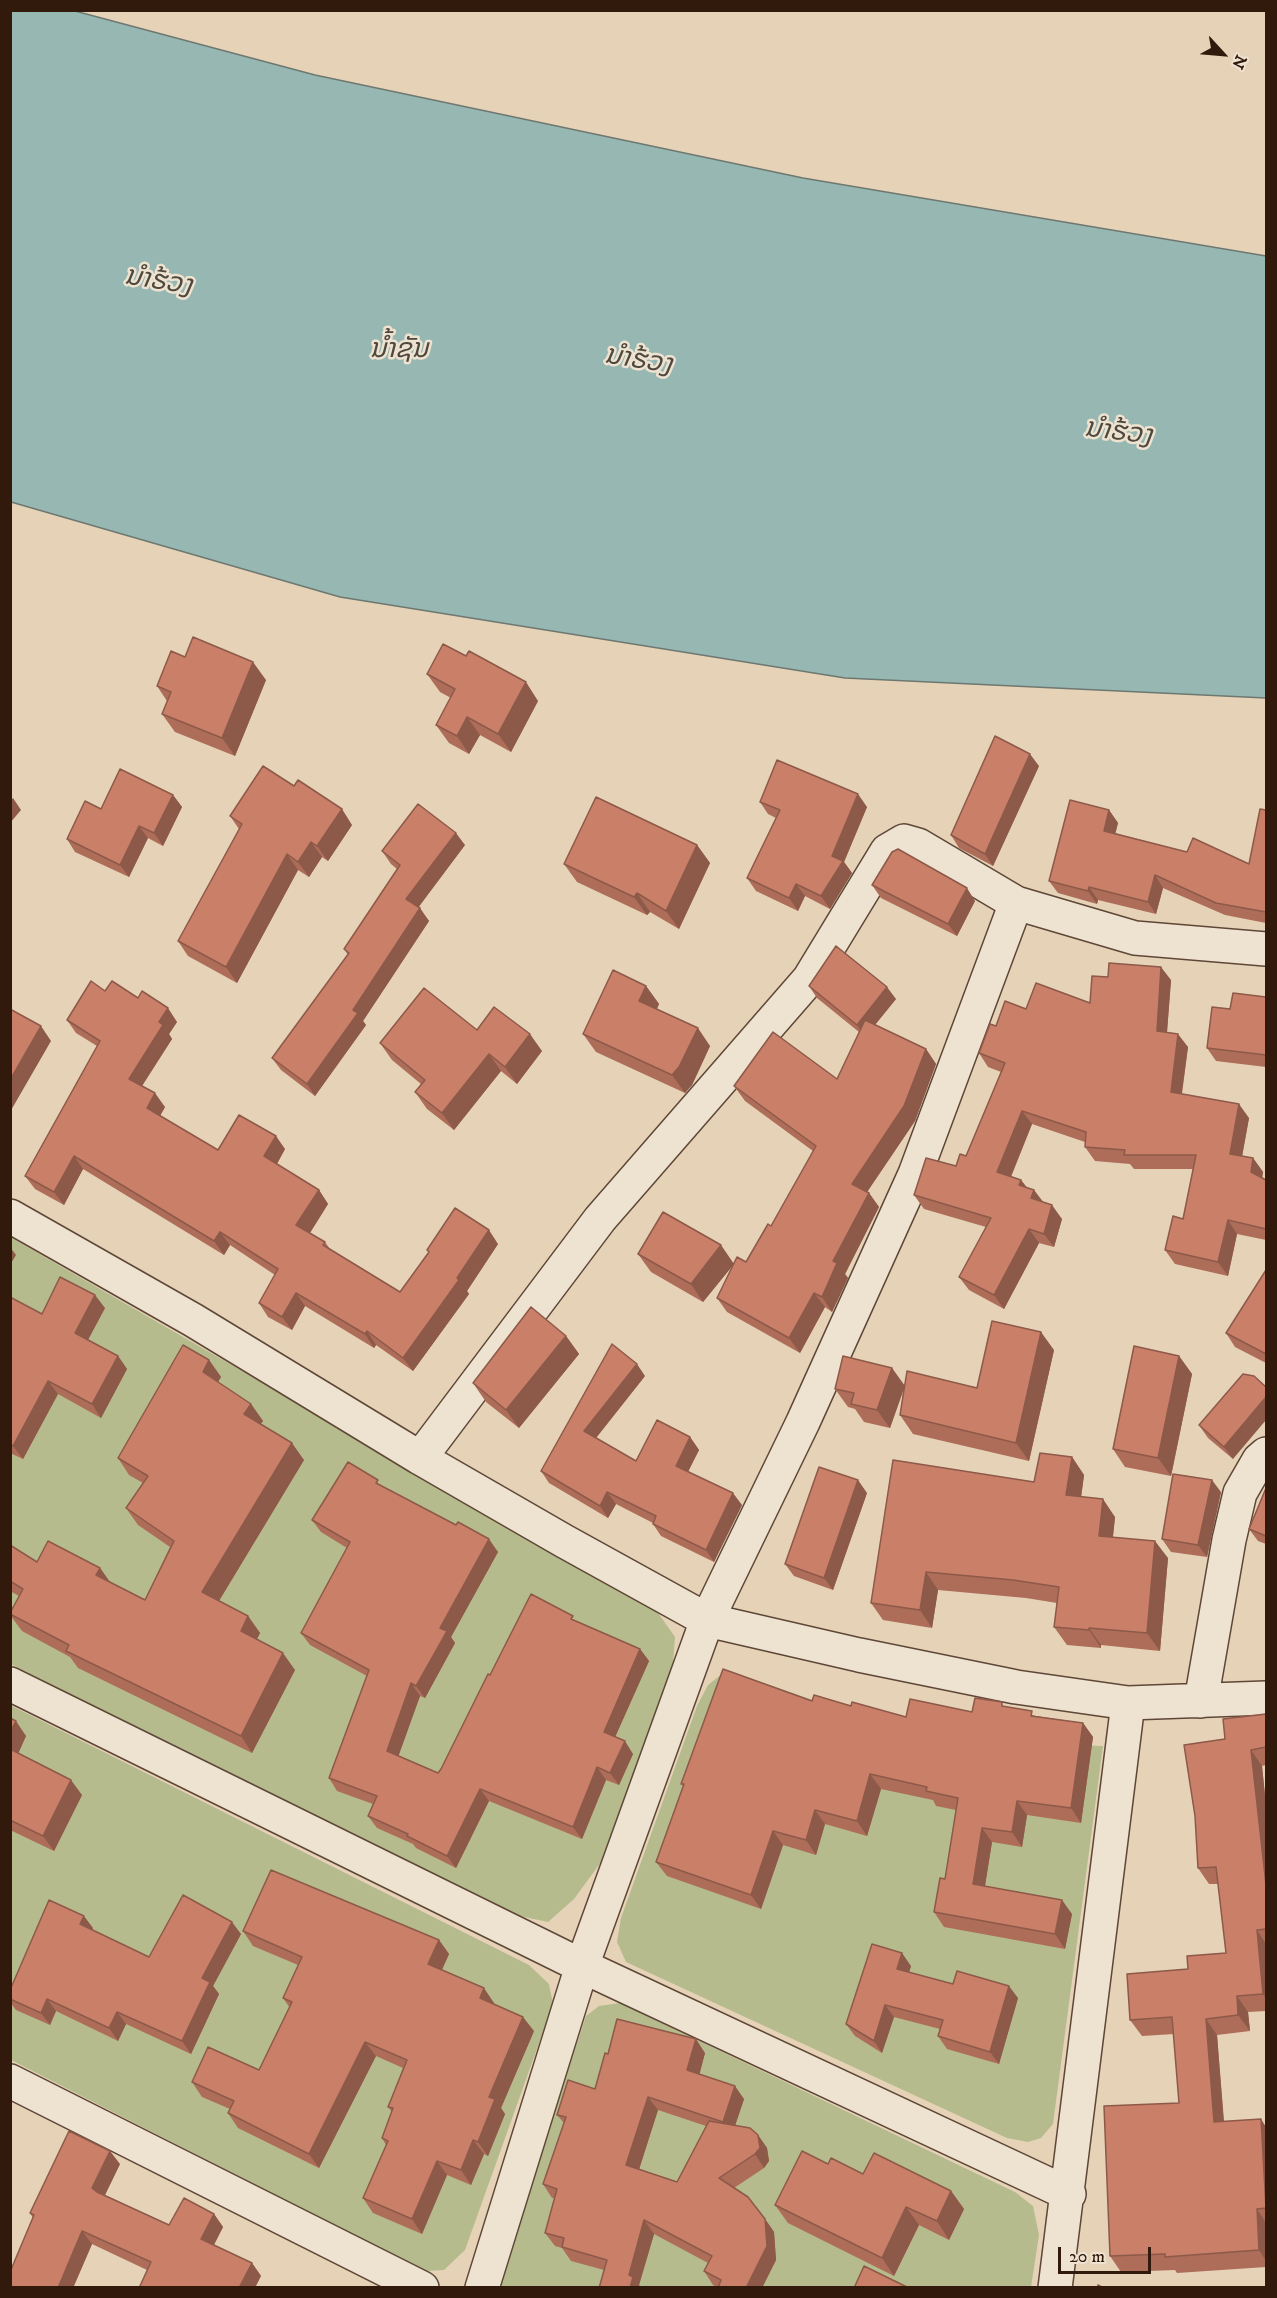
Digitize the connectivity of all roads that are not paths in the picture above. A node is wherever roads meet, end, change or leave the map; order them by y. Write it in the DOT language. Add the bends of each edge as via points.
graph roads {
  1 [pos="1016,903"];
  2 [pos="1266,949"];
  3 [pos="10,1216"];
  4 [pos="1266,1454"];
  5 [pos="420,1458"];
  6 [pos="707,1620"];
  7 [pos="10,1684"];
  8 [pos="1266,1698"];
  9 [pos="1201,1701"];
  10 [pos="1128,1703"];
  11 [pos="582,1966"];
  12 [pos="10,2081"];
  13 [pos="1069,2194"];
  14 [pos="422,2288"];
  15 [pos="482,2288"];
  16 [pos="1056,2288"];
  1 -- 2 [label="street" via="1135,938"];
  1 -- 5 [label="street" via="918,844 904,841 887,851 809,979 600,1219"];
  1 -- 6 [label="street" via="915,1174 803,1422"];
  3 -- 5 [label="street" via="193,1320"];
  4 -- 9 [label="street" via="1240,1493"];
  5 -- 6 [label="street"];
  6 -- 10 [label="street" via="1016,1687"];
  6 -- 11 [label="street"];
  7 -- 11 [label="street"];
  8 -- 9 [label="street"];
  9 -- 10 [label="street"];
  10 -- 13 [label="street"];
  11 -- 13 [label="street"];
  11 -- 15 [label="street"];
  12 -- 14 [label="street"];
  13 -- 16 [label="street"];
}
